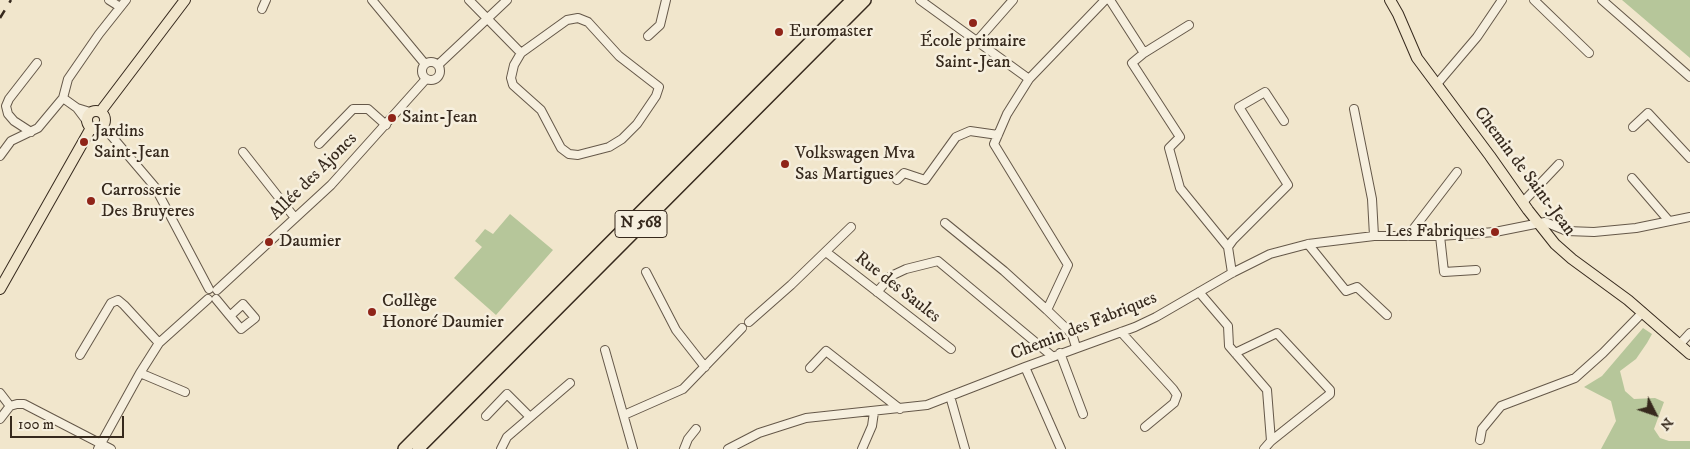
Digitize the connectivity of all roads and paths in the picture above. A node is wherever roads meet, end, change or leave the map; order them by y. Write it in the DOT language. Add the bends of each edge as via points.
graph roads {
  1 [pos="109,0"];
  2 [pos="126,0"];
  3 [pos="185,0"];
  4 [pos="266,0"];
  5 [pos="372,0"];
  6 [pos="469,0"];
  7 [pos="507,0"];
  8 [pos="666,0"];
  9 [pos="852,0"];
  10 [pos="865,0"];
  11 [pos="920,0"];
  12 [pos="1013,0"];
  13 [pos="1105,0"];
  14 [pos="1110,0"];
  15 [pos="1390,0"];
  16 [pos="1502,0"];
  17 [pos="1534,0"];
  18 [pos="1602,0"];
  19 [pos="120,7"];
  20 [pos="262,9"];
  21 [pos="487,19"];
  22 [pos="1189,25"];
  23 [pos="648,36"];
  24 [pos="977,41"];
  25 [pos="521,53"];
  26 [pos="1144,53"];
  27 [pos="1589,53"];
  28 [pos="37,63"];
  29 [pos="425,64"];
  30 [pos="438,64"];
  31 [pos="1690,77"];
  32 [pos="426,78"];
  33 [pos="1029,79"];
  34 [pos="1436,84"];
  35 [pos="63,98"];
  36 [pos="1354,109"];
  37 [pos="92,118"];
  38 [pos="1284,121"];
  39 [pos="386,125"];
  40 [pos="103,126"];
  41 [pos="1632,127"];
  42 [pos="31,132"];
  43 [pos="998,135"];
  44 [pos="319,144"];
  45 [pos="243,152"];
  46 [pos="0,156"];
  47 [pos="1690,158"];
  48 [pos="1559,164"];
  49 [pos="1457,172"];
  50 [pos="1632,178"];
  51 [pos="897,180"];
  52 [pos="1523,202"];
  53 [pos="295,218"];
  54 [pos="1690,218"];
  55 [pos="1669,222"];
  56 [pos="945,223"];
  57 [pos="1538,224"];
  58 [pos="851,227"];
  59 [pos="1374,236"];
  60 [pos="1408,236"];
  61 [pos="1440,236"];
  62 [pos="1308,244"];
  63 [pos="1228,248"];
  64 [pos="826,252"];
  65 [pos="1476,270"];
  66 [pos="646,272"];
  67 [pos="1232,273"];
  68 [pos="0,289"];
  69 [pos="213,289"];
  70 [pos="877,292"];
  71 [pos="1199,292"];
  72 [pos="212,299"];
  73 [pos="1047,310"];
  74 [pos="1643,312"];
  75 [pos="1387,315"];
  76 [pos="230,316"];
  77 [pos="749,322"];
  78 [pos="742,328"];
  79 [pos="1121,332"];
  80 [pos="1690,333"];
  81 [pos="159,343"];
  82 [pos="1680,344"];
  83 [pos="1076,347"];
  84 [pos="951,348"];
  85 [pos="605,350"];
  86 [pos="1235,353"];
  87 [pos="1690,354"];
  88 [pos="80,355"];
  89 [pos="1056,355"];
  90 [pos="705,367"];
  91 [pos="1025,367"];
  92 [pos="810,368"];
  93 [pos="140,372"];
  94 [pos="570,383"];
  95 [pos="185,392"];
  96 [pos="0,393"];
  97 [pos="950,396"];
  98 [pos="10,406"];
  99 [pos="900,409"];
  100 [pos="874,412"];
  101 [pos="1083,414"];
  102 [pos="624,415"];
  103 [pos="486,416"];
  104 [pos="530,417"];
  105 [pos="0,420"];
  106 [pos="1145,427"];
  107 [pos="696,429"];
  108 [pos="1480,440"];
  109 [pos="1271,441"];
  110 [pos="100,446"];
  111 [pos="111,449"];
  112 [pos="404,449"];
  113 [pos="418,449"];
  114 [pos="501,449"];
  115 [pos="633,449"];
  116 [pos="684,449"];
  117 [pos="728,449"];
  118 [pos="862,449"];
  119 [pos="965,449"];
  120 [pos="1061,449"];
  121 [pos="1264,449"];
  1 -- 19 [label="street"];
  2 -- 19 [label="street"];
  3 -- 37 [label="main road"];
  4 -- 20 [label="street"];
  5 -- 29 [label="street"];
  6 -- 21 [label="street"];
  7 -- 21 [label="street"];
  8 -- 23 [label="street" via="660,25"];
  9 -- 112 [label="highway, N 568"];
  10 -- 113 [label="highway, N 568"];
  11 -- 24 [label="street"];
  12 -- 24 [label="street"];
  13 -- 33 [label="street"];
  14 -- 26 [label="street"];
  15 -- 34 [label="main road, Chemin de Saint-Jean" via="1417,58"];
  16 -- 34 [label="street" via="1477,36"];
  17 -- 27 [label="street"];
  18 -- 31 [label="street"];
  19 -- 35 [label="street" via="68,79"];
  21 -- 25 [label="street"];
  21 -- 30 [label="street"];
  22 -- 26 [label="street"];
  24 -- 33 [label="street"];
  25 -- 25 [label="street" via="567,20 578,18 588,22 619,56 659,87 637,124 622,140 609,147 578,155 569,154 561,148 541,110 513,85 514,65"];
  26 -- 63 [label="street" via="1132,63 1180,138 1169,148 1180,188"];
  28 -- 42 [label="street" via="6,106 14,121"];
  29 -- 30 [label="street"];
  29 -- 32 [label="street" via="422,72"];
  30 -- 32 [label="street" via="441,72 438,78"];
  32 -- 39 [label="street, Allée des Ajoncs"];
  33 -- 43 [label="street"];
  34 -- 52 [label="main road, Chemin de Saint-Jean"];
  35 -- 37 [label="street"];
  35 -- 42 [label="street"];
  36 -- 59 [label="street" via="1372,198"];
  37 -- 40 [label="main road" via="97,129"];
  37 -- 40 [label="main road" via="105,118"];
  37 -- 68 [label="main road"];
  38 -- 63 [label="street" via="1265,92 1239,107 1288,185"];
  39 -- 44 [label="street" via="368,109 353,109"];
  39 -- 53 [label="street, Allée des Ajoncs" via="331,185"];
  40 -- 69 [label="street" via="155,187"];
  41 -- 47 [label="street" via="1648,113"];
  42 -- 46 [label="street" via="11,141"];
  43 -- 51 [label="street" via="970,131 956,137 925,180 904,173"];
  43 -- 73 [label="street" via="994,144 1068,265"];
  45 -- 53 [label="street"];
  48 -- 52 [label="street"];
  49 -- 60 [label="street"];
  50 -- 55 [label="street"];
  52 -- 57 [label="main road, Chemin de Saint-Jean"];
  53 -- 69 [label="street, Allée des Ajoncs"];
  54 -- 55 [label="street"];
  55 -- 57 [label="street" via="1580,233 1545,222"];
  56 -- 73 [label="street"];
  57 -- 61 [label="street, Chemin des Fabriques" via="1495,232"];
  57 -- 74 [label="main road, Chemin de Saint-Jean" via="1572,259"];
  58 -- 64 [label="street"];
  59 -- 60 [label="street, Chemin des Fabriques"];
  59 -- 62 [label="street, Chemin des Fabriques"];
  60 -- 61 [label="street, Chemin des Fabriques"];
  61 -- 65 [label="street" via="1444,272"];
  62 -- 67 [label="street, Chemin des Fabriques" via="1270,254"];
  62 -- 75 [label="street" via="1346,291 1357,287"];
  63 -- 67 [label="street"];
  64 -- 70 [label="street, Rue des Saules"];
  64 -- 77 [label="street"];
  66 -- 90 [label="street" via="676,330"];
  67 -- 71 [label="street, Chemin des Fabriques"];
  69 -- 72 [label="street" via="218,296"];
  69 -- 72 [label="street" via="206,294"];
  70 -- 84 [label="street, Rue des Saules"];
  70 -- 89 [label="street" via="891,276 938,261"];
  71 -- 79 [label="street, Chemin des Fabriques" via="1156,317"];
  71 -- 86 [label="street" via="1228,326 1229,346"];
  72 -- 76 [label="street"];
  72 -- 81 [label="street"];
  73 -- 83 [label="street" via="1072,334"];
  74 -- 82 [label="main road, Chemin de Saint-Jean"];
  74 -- 108 [label="street" via="1575,378 1501,406 1482,429"];
  78 -- 90 [label="street"];
  79 -- 83 [label="street, Chemin des Fabriques"];
  79 -- 106 [label="street" via="1177,395 1174,403"];
  80 -- 82 [label="street"];
  81 -- 88 [label="street" via="118,300 111,303"];
  81 -- 93 [label="street"];
  82 -- 87 [label="main road, Chemin de Saint-Jean"];
  83 -- 89 [label="street, Chemin des Fabriques"];
  85 -- 102 [label="street"];
  86 -- 109 [label="street" via="1267,390"];
  86 -- 109 [label="street" via="1277,333 1330,390 1330,394"];
  89 -- 91 [label="street, Chemin des Fabriques"];
  89 -- 101 [label="street"];
  90 -- 102 [label="street" via="683,389"];
  91 -- 97 [label="street, Chemin des Fabriques"];
  91 -- 120 [label="street"];
  92 -- 99 [label="street" via="826,351"];
  93 -- 95 [label="street"];
  93 -- 110 [label="street"];
  94 -- 104 [label="street"];
  96 -- 98 [label="street"];
  97 -- 99 [label="street, Chemin des Fabriques" via="927,406"];
  97 -- 119 [label="street"];
  98 -- 105 [label="street"];
  98 -- 110 [label="street" via="27,406"];
  99 -- 100 [label="street, Chemin des Fabriques"];
  100 -- 117 [label="street, Chemin des Fabriques" via="806,418 758,434"];
  100 -- 118 [label="street"];
  102 -- 115 [label="street"];
  103 -- 104 [label="street" via="507,394"];
  104 -- 114 [label="street" via="507,437"];
  107 -- 116 [label="street"];
  109 -- 121 [label="street"];
  110 -- 111 [label="street"];
}
